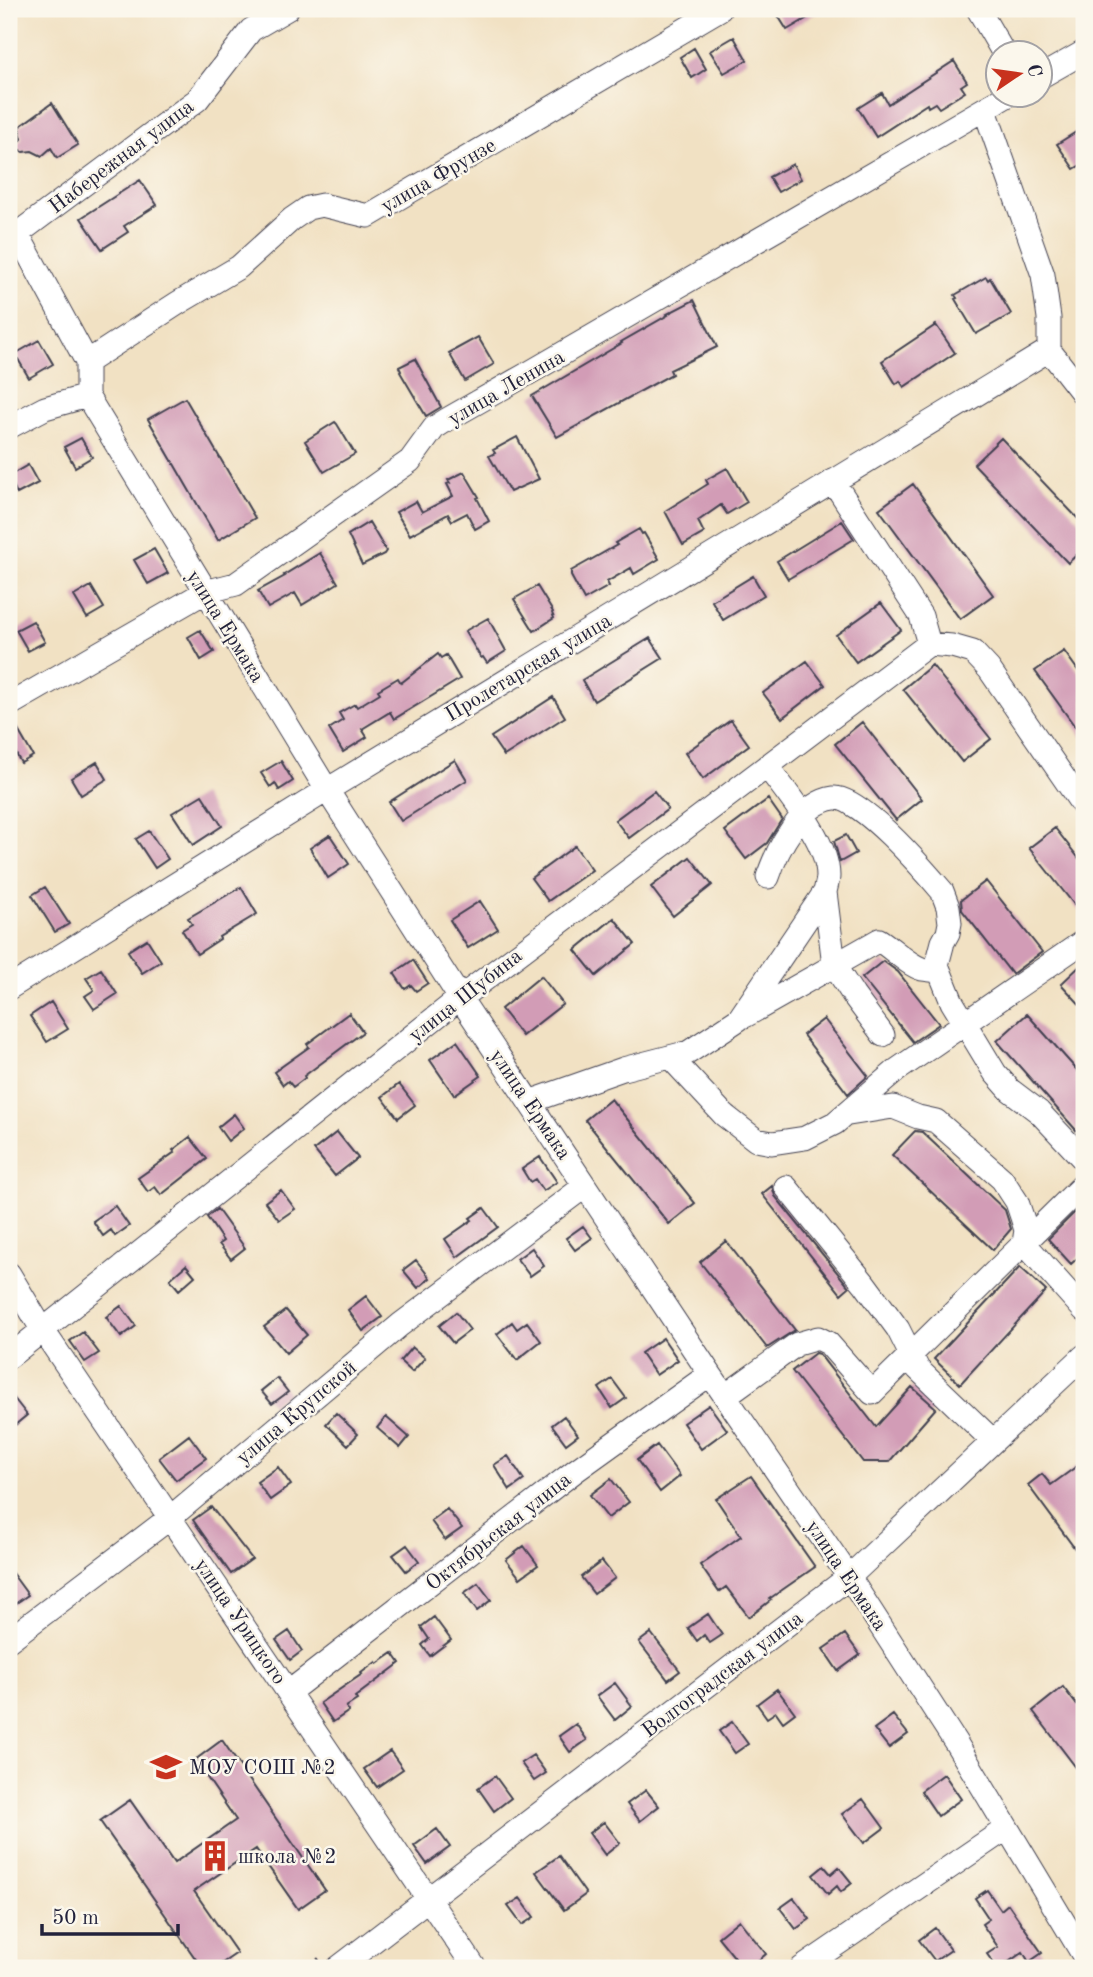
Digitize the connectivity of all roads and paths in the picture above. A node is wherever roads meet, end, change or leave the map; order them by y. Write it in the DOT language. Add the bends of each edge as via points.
graph roads {
  1 [pos="287,9"];
  2 [pos="720,9"];
  3 [pos="978,9"];
  4 [pos="995,38"];
  5 [pos="1084,52"];
  6 [pos="1054,69"];
  7 [pos="988,108"];
  8 [pos="985,110"];
  9 [pos="13,236"];
  10 [pos="1049,350"];
  11 [pos="87,362"];
  12 [pos="1084,395"];
  13 [pos="87,396"];
  14 [pos="9,428"];
  15 [pos="833,481"];
  16 [pos="205,592"];
  17 [pos="929,644"];
  18 [pos="9,705"];
  19 [pos="767,766"];
  20 [pos="327,790"];
  21 [pos="1084,807"];
  22 [pos="803,816"];
  23 [pos="768,877"];
  24 [pos="825,892"];
  25 [pos="1084,942"];
  26 [pos="834,965"];
  27 [pos="939,971"];
  28 [pos="9,988"];
  29 [pos="460,998"];
  30 [pos="739,1019"];
  31 [pos="965,1023"];
  32 [pos="883,1035"];
  33 [pos="670,1057"];
  34 [pos="529,1102"];
  35 [pos="846,1115"];
  36 [pos="1084,1160"];
  37 [pos="1084,1184"];
  38 [pos="586,1186"];
  39 [pos="786,1187"];
  40 [pos="1024,1243"];
  41 [pos="9,1274"];
  42 [pos="1084,1310"];
  43 [pos="42,1329"];
  44 [pos="910,1355"];
  45 [pos="1084,1356"];
  46 [pos="9,1357"];
  47 [pos="710,1374"];
  48 [pos="725,1396"];
  49 [pos="993,1441"];
  50 [pos="171,1517"];
  51 [pos="849,1577"];
  52 [pos="10,1638"];
  53 [pos="289,1692"];
  54 [pos="1007,1828"];
  55 [pos="429,1899"];
  56 [pos="1084,1956"];
  57 [pos="338,1968"];
  58 [pos="475,1968"];
  59 [pos="802,1968"];
  1 -- 9 [label="street, Набережная улица" via="251,30 197,100"];
  2 -- 11 [label="street, улица Фрунзе" via="368,216 322,205 308,208 239,267"];
  3 -- 4 [label="street"];
  5 -- 6 [label="street"];
  7 -- 8 [label="street, улица Ленина"];
  8 -- 10 [label="street" via="1043,275"];
  8 -- 16 [label="street, улица Ленина" via="448,419 434,428 410,461 373,488 236,583"];
  9 -- 11 [label="street"];
  10 -- 12 [label="street"];
  10 -- 15 [label="street, Пролетарская улица"];
  11 -- 13 [label="street"];
  13 -- 14 [label="street" via="45,408"];
  13 -- 16 [label="street, улица Ермака"];
  15 -- 17 [label="street" via="921,616"];
  15 -- 20 [label="street, Пролетарская улица"];
  16 -- 18 [label="street, улица Ленина"];
  16 -- 20 [label="street, улица Ермака"];
  17 -- 19 [label="street, улица Шубина"];
  17 -- 21 [label="street" via="973,652"];
  19 -- 22 [label="street"];
  19 -- 29 [label="street, улица Шубина"];
  20 -- 28 [label="street, Пролетарская улица"];
  20 -- 29 [label="street, улица Ермака"];
  22 -- 23 [label="street" via="775,854"];
  22 -- 24 [label="street" via="823,852 828,875"];
  22 -- 27 [label="street" via="836,797 854,804 873,817 929,875 942,891 950,923 939,955"];
  24 -- 26 [label="street"];
  24 -- 30 [label="street"];
  25 -- 31 [label="street"];
  26 -- 27 [label="street" via="879,940 911,964"];
  26 -- 30 [label="street"];
  26 -- 32 [label="street"];
  27 -- 31 [label="street"];
  29 -- 34 [label="street, улица Ермака"];
  29 -- 43 [label="street, улица Шубина"];
  30 -- 33 [label="street" via="689,1052"];
  31 -- 35 [label="street" via="897,1070"];
  31 -- 36 [label="street" via="995,1073"];
  33 -- 34 [label="street"];
  33 -- 35 [label="street" via="724,1115 756,1140 772,1143 805,1138"];
  34 -- 38 [label="street, улица Ермака"];
  35 -- 40 [label="street" via="893,1107 936,1121 1009,1188 1026,1230"];
  37 -- 40 [label="street"];
  38 -- 47 [label="street, улица Ермака"];
  38 -- 50 [label="street, улица Крупской" via="400,1325"];
  39 -- 44 [label="street" via="898,1329"];
  40 -- 42 [label="street"];
  40 -- 44 [label="street"];
  41 -- 43 [label="street, улица Урицкого"];
  43 -- 46 [label="street, улица Шубина"];
  43 -- 50 [label="street, улица Урицкого"];
  44 -- 48 [label="street" via="872,1393 828,1343 810,1339"];
  44 -- 49 [label="street" via="927,1380"];
  45 -- 49 [label="street, Волгоградская улица"];
  47 -- 48 [label="street, улица Ермака"];
  47 -- 53 [label="street, Октябрьская улица" via="575,1471"];
  48 -- 51 [label="street, улица Ермака"];
  49 -- 51 [label="street, Волгоградская улица"];
  50 -- 52 [label="street, улица Крупской"];
  50 -- 53 [label="street, улица Урицкого"];
  51 -- 54 [label="street, улица Ермака"];
  51 -- 55 [label="street, Волгоградская улица"];
  53 -- 55 [label="street, улица Урицкого"];
  54 -- 56 [label="street, улица Ермака"];
  54 -- 59 [label="street"];
  55 -- 57 [label="street, Волгоградская улица"];
  55 -- 58 [label="street, улица Урицкого"];
}
